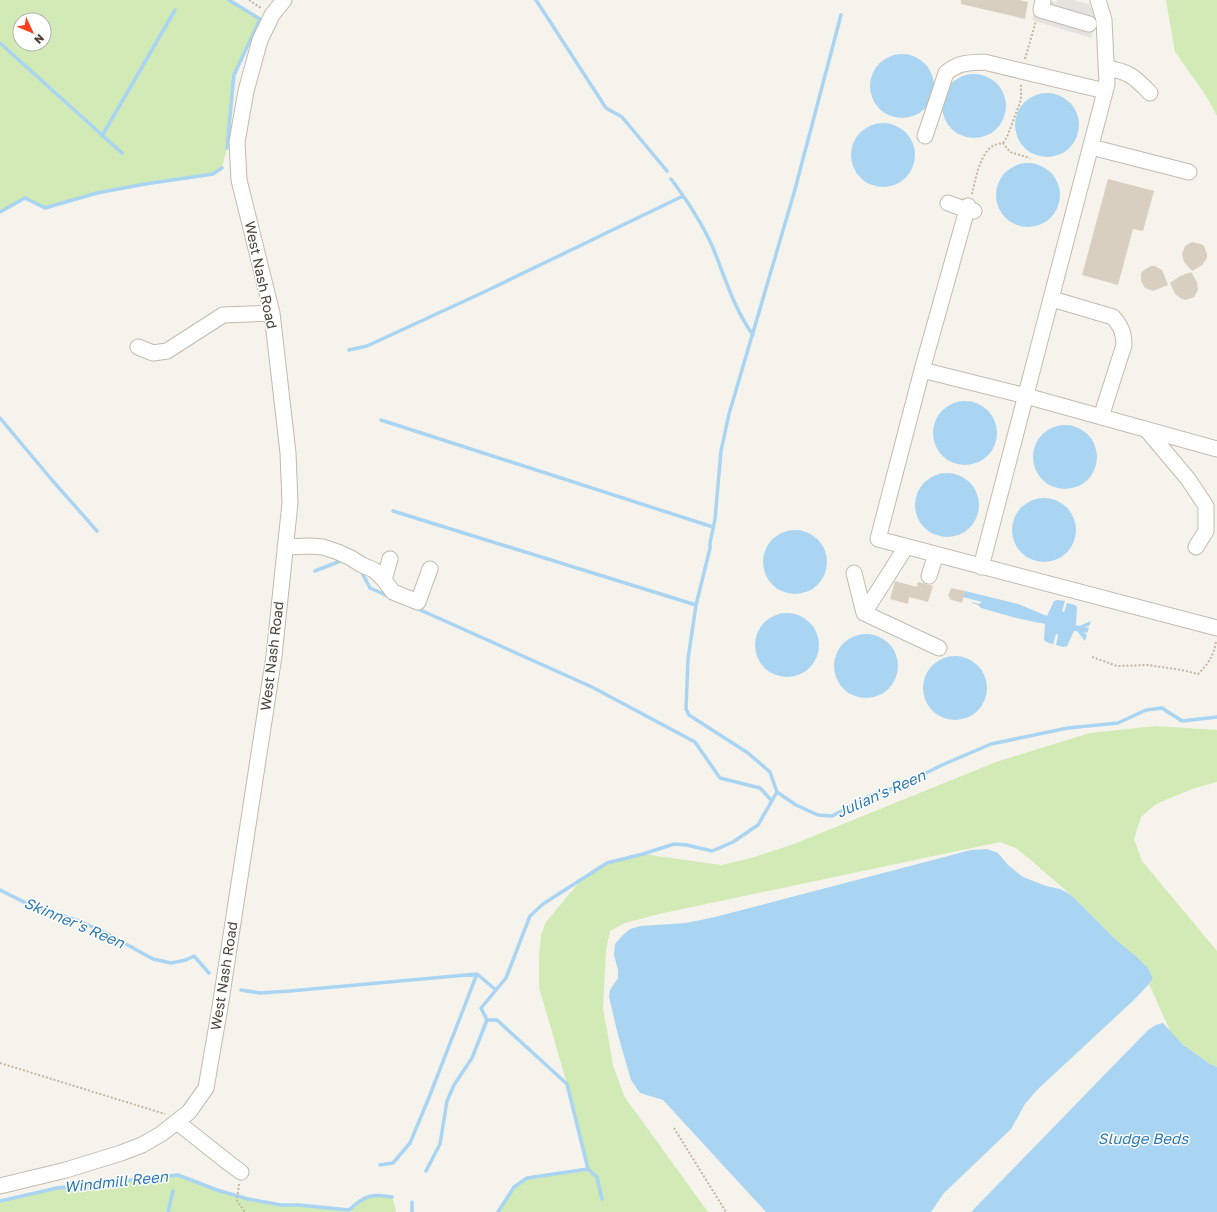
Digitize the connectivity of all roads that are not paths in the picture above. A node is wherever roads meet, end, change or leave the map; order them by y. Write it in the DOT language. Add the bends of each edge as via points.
graph roads {
  1 [pos="284,0"];
  2 [pos="1043,0"];
  3 [pos="1098,0"];
  4 [pos="1089,24"];
  5 [pos="1106,68"];
  6 [pos="1105,91"];
  7 [pos="1150,93"];
  8 [pos="925,136"];
  9 [pos="1090,147"];
  10 [pos="1189,172"];
  11 [pos="948,203"];
  12 [pos="1052,299"];
  13 [pos="272,313"];
  14 [pos="138,347"];
  15 [pos="922,370"];
  16 [pos="1026,396"];
  17 [pos="1100,417"];
  18 [pos="1146,429"];
  19 [pos="1217,449"];
  20 [pos="285,547"];
  21 [pos="906,547"];
  22 [pos="1196,547"];
  23 [pos="936,554"];
  24 [pos="390,559"];
  25 [pos="981,567"];
  26 [pos="430,569"];
  27 [pos="854,574"];
  28 [pos="929,576"];
  29 [pos="384,580"];
  30 [pos="864,613"];
  31 [pos="1217,633"];
  32 [pos="939,648"];
  33 [pos="174,1119"];
  34 [pos="241,1172"];
  35 [pos="0,1186"];
  1 -- 13 [label="street, West Nash Road" via="272,15 260,40 246,91 237,142 239,180"];
  2 -- 4 [label="street" via="1041,10"];
  3 -- 5 [label="street" via="1104,20"];
  5 -- 6 [label="street"];
  5 -- 7 [label="street" via="1121,70 1137,80"];
  6 -- 8 [label="street" via="984,62 966,63 954,66 946,73"];
  6 -- 9 [label="street"];
  9 -- 10 [label="street"];
  9 -- 12 [label="street"];
  11 -- 15 [label="street" via="970,209"];
  12 -- 16 [label="street"];
  12 -- 17 [label="street" via="1113,317 1120,325 1124,345"];
  13 -- 14 [label="street" via="223,315 167,351 153,353"];
  13 -- 20 [label="street, West Nash Road" via="288,453 290,503"];
  15 -- 16 [label="street"];
  15 -- 21 [label="street" via="878,539"];
  16 -- 17 [label="street"];
  16 -- 25 [label="street"];
  17 -- 18 [label="street"];
  18 -- 19 [label="street"];
  18 -- 22 [label="street" via="1188,479 1206,506 1206,531"];
  20 -- 29 [label="street" via="323,547 374,570"];
  20 -- 33 [label="street, West Nash Road" via="274,656 206,1088 189,1112"];
  21 -- 23 [label="street"];
  21 -- 30 [label="street"];
  23 -- 25 [label="street"];
  23 -- 28 [label="street"];
  24 -- 29 [label="street"];
  25 -- 31 [label="street"];
  26 -- 29 [label="street" via="418,602 393,592"];
  27 -- 30 [label="street"];
  30 -- 32 [label="street"];
  33 -- 34 [label="street"];
  33 -- 35 [label="street, West Nash Road" via="161,1134 121,1154"];
}
